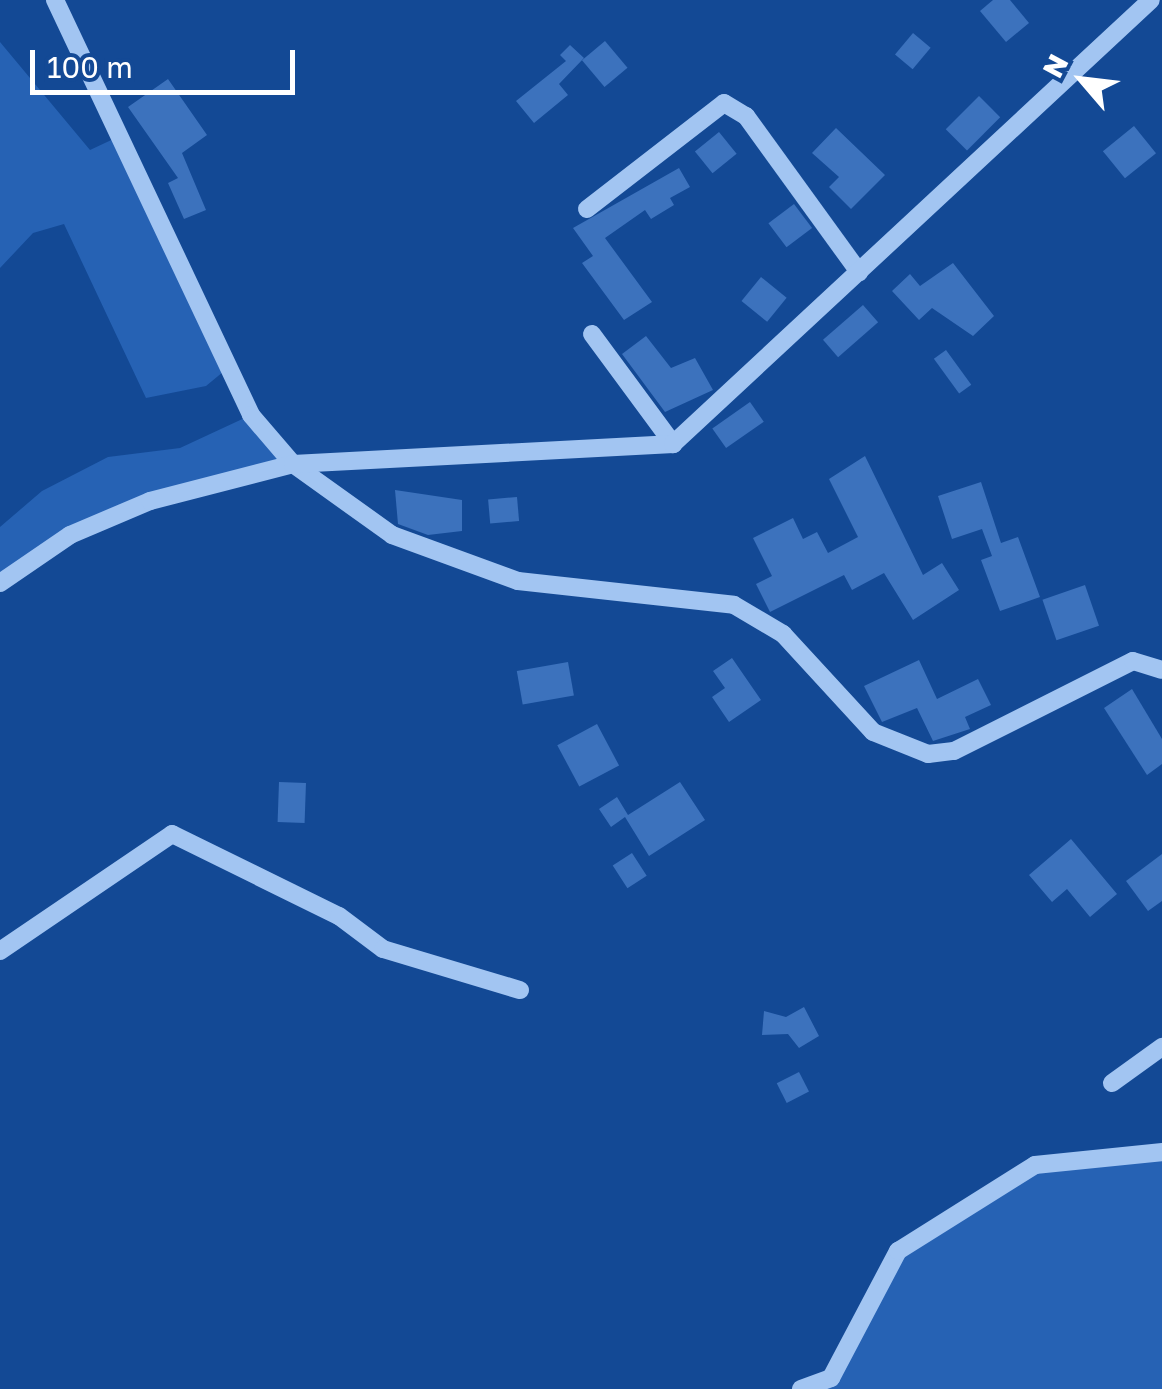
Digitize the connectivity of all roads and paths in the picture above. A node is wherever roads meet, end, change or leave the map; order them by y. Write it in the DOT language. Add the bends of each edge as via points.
graph roads {
  1 [pos="55,0"];
  2 [pos="1152,0"];
  3 [pos="586,209"];
  4 [pos="860,272"];
  5 [pos="592,334"];
  6 [pos="674,444"];
  7 [pos="293,464"];
  8 [pos="0,583"];
  9 [pos="1162,670"];
  10 [pos="0,951"];
  11 [pos="520,990"];
  12 [pos="1162,1047"];
  13 [pos="1112,1083"];
  14 [pos="1162,1152"];
  15 [pos="801,1389"];
  1 -- 7 [label="street" via="250,416"];
  2 -- 4 [label="street"];
  3 -- 4 [label="street" via="724,103 746,116"];
  4 -- 6 [label="street"];
  5 -- 6 [label="street"];
  6 -- 7 [label="street"];
  7 -- 8 [label="street" via="150,501 70,535"];
  7 -- 9 [label="street" via="430,552 518,581 734,606 764,619 873,732 928,754 954,751 1133,661"];
  10 -- 11 [label="street" via="172,834 339,916 383,948"];
  12 -- 13 [label="street"];
  14 -- 15 [label="street" via="1035,1165 898,1250 831,1378"];
}
